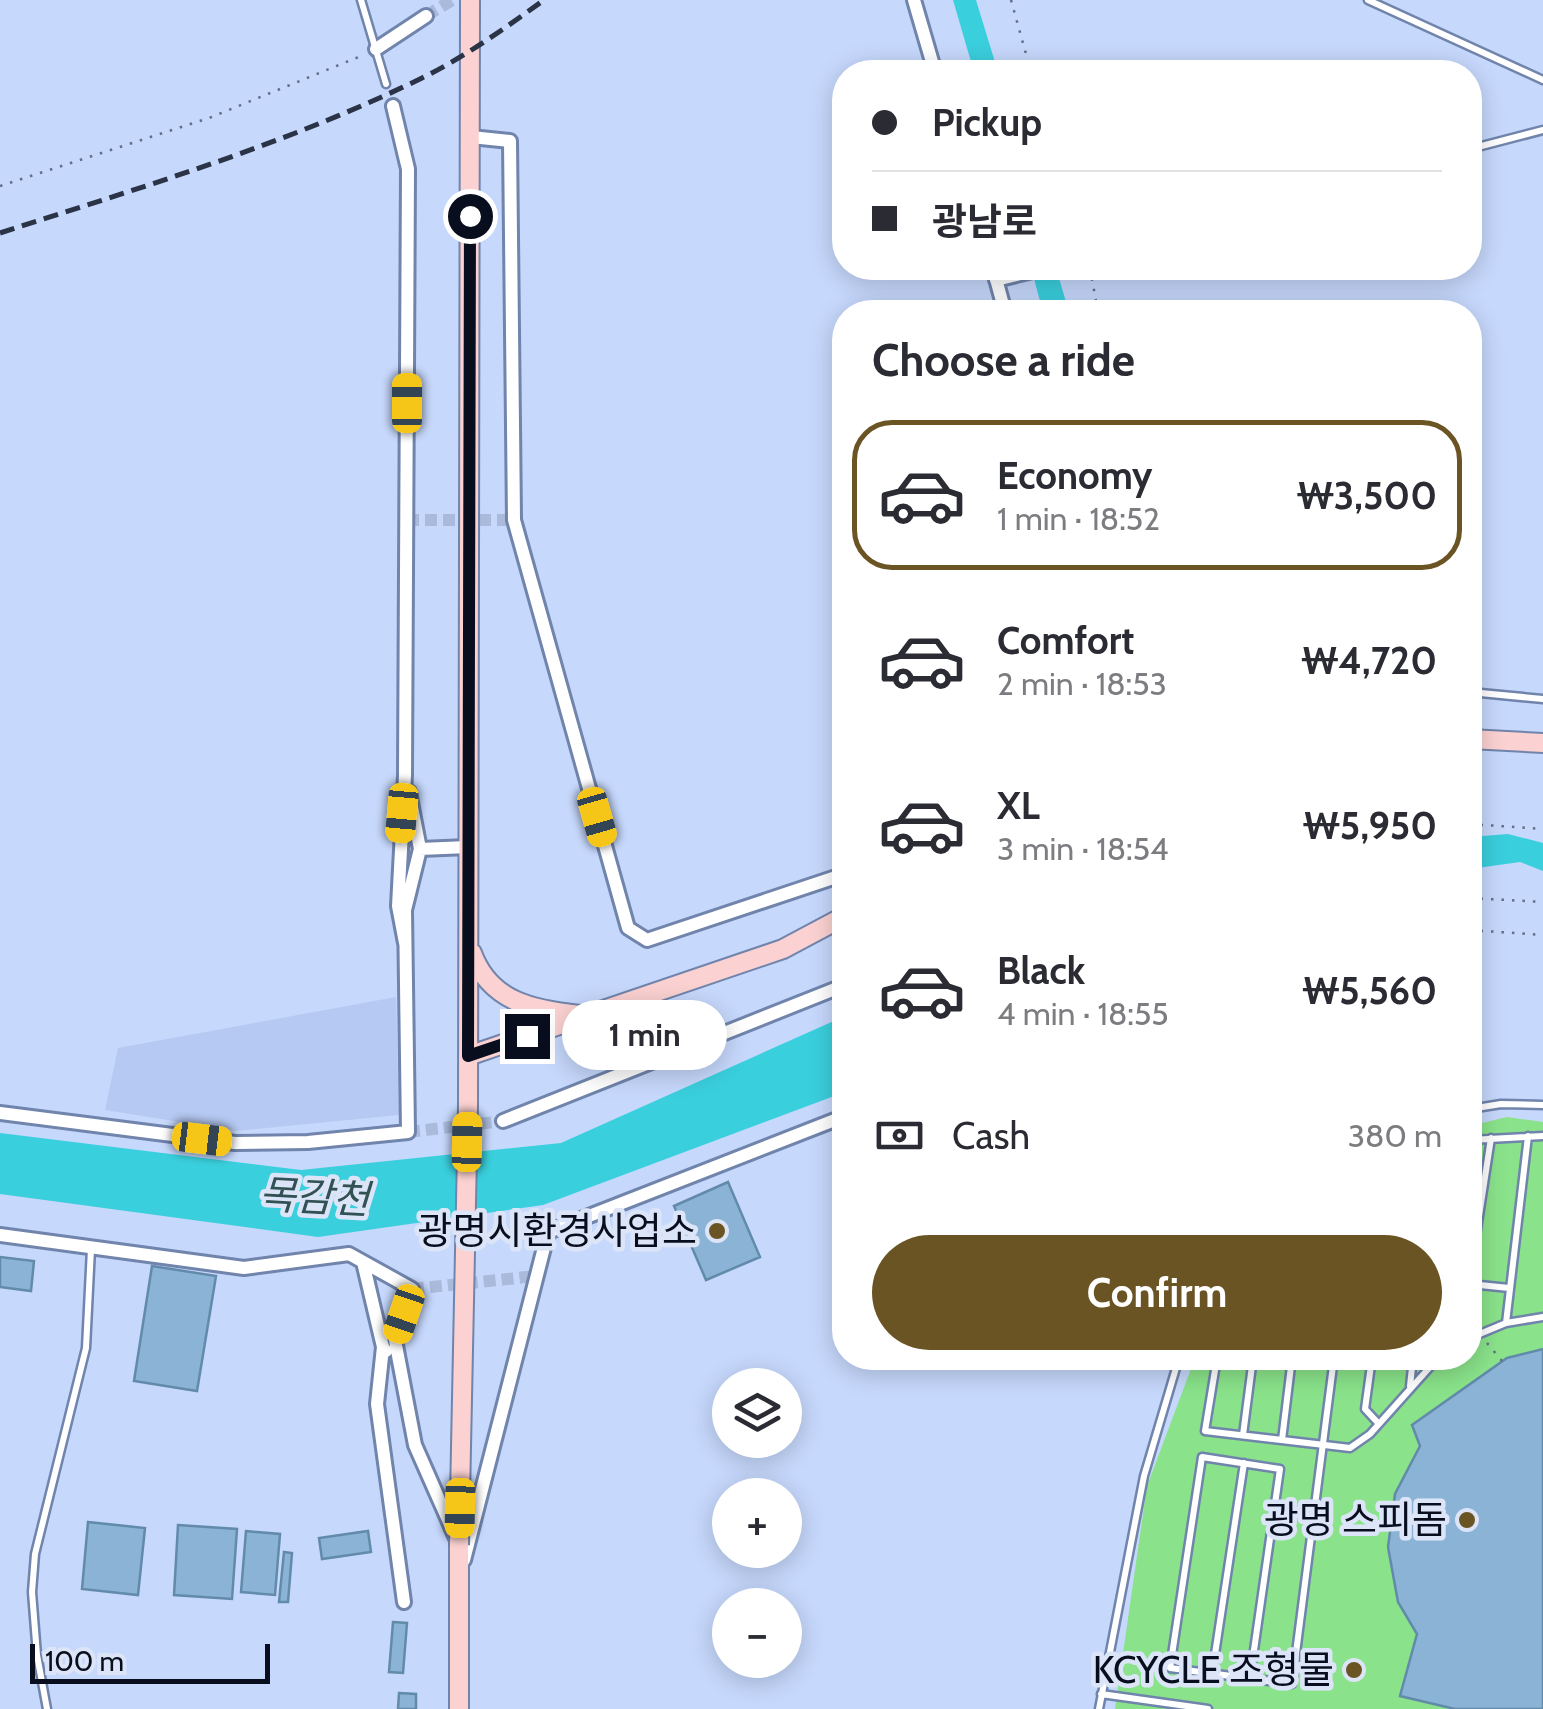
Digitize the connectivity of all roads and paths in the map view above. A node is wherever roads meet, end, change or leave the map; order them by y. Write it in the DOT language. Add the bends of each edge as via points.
graph roads {
  1 [pos="361,0"];
  2 [pos="470,0"];
  3 [pos="914,0"];
  4 [pos="1011,0"];
  5 [pos="1368,0"];
  6 [pos="426,16"];
  7 [pos="376,50"];
  8 [pos="932,60"];
  9 [pos="1028,60"];
  10 [pos="1543,80"];
  11 [pos="386,84"];
  12 [pos="393,106"];
  13 [pos="1543,130"];
  14 [pos="470,137"];
  15 [pos="1482,146"];
  16 [pos="0,186"];
  17 [pos="1482,693"];
  18 [pos="1543,699"];
  19 [pos="1482,740"];
  20 [pos="1543,743"];
  21 [pos="405,774"];
  22 [pos="1482,825"];
  23 [pos="1543,828"];
  24 [pos="468,847"];
  25 [pos="420,849"];
  26 [pos="832,878"];
  27 [pos="1482,899"];
  28 [pos="1543,902"];
  29 [pos="832,923"];
  30 [pos="1482,931"];
  31 [pos="1543,934"];
  32 [pos="468,942"];
  33 [pos="405,943"];
  34 [pos="832,990"];
  35 [pos="585,1016"];
  36 [pos="468,1056"];
  37 [pos="1543,1106"];
  38 [pos="1482,1107"];
  39 [pos="0,1113"];
  40 [pos="503,1121"];
  41 [pos="832,1121"];
  42 [pos="1528,1136"];
  43 [pos="1543,1136"];
  44 [pos="1491,1138"];
  45 [pos="1482,1139"];
  46 [pos="1482,1188"];
  47 [pos="0,1235"];
  48 [pos="91,1250"];
  49 [pos="364,1262"];
  50 [pos="1482,1285"];
  51 [pos="1509,1288"];
  52 [pos="1543,1317"];
  53 [pos="1506,1323"];
  54 [pos="1482,1333"];
  55 [pos="383,1347"];
  56 [pos="399,1362"];
  57 [pos="1175,1370"];
  58 [pos="1215,1370"];
  59 [pos="1251,1370"];
  60 [pos="1291,1370"];
  61 [pos="1332,1370"];
  62 [pos="1370,1370"];
  63 [pos="1412,1370"];
  64 [pos="1426,1370"];
  65 [pos="1410,1387"];
  66 [pos="1379,1424"];
  67 [pos="1243,1436"];
  68 [pos="1282,1440"];
  69 [pos="1323,1446"];
  70 [pos="1244,1464"];
  71 [pos="459,1545"];
  72 [pos="459,1576"];
  73 [pos="404,1602"];
  74 [pos="1212,1674"];
  75 [pos="1250,1678"];
  76 [pos="1101,1694"];
  77 [pos="47,1709"];
  78 [pos="459,1709"];
  79 [pos="1099,1709"];
  80 [pos="1208,1709"];
  1 -- 7 [label="lane"];
  2 -- 14 [label="main road"];
  3 -- 8 [label="street"];
  4 -- 9 [label="path"];
  5 -- 10 [label="lane"];
  6 -- 7 [label="street"];
  7 -- 11 [label="lane"];
  7 -- 16 [label="path" via="224,113"];
  12 -- 21 [label="street" via="408,169"];
  13 -- 15 [label="lane"];
  14 -- 24 [label="main road"];
  14 -- 26 [label="street" via="510,141 514,520 628,928 647,940"];
  17 -- 18 [label="lane"];
  19 -- 20 [label="main road"];
  21 -- 25 [label="street"];
  21 -- 33 [label="street" via="398,906"];
  22 -- 23 [label="path"];
  24 -- 25 [label="street"];
  24 -- 32 [label="main road"];
  25 -- 33 [label="street" via="405,910"];
  27 -- 28 [label="path"];
  29 -- 35 [label="main road" via="783,949"];
  30 -- 31 [label="path"];
  32 -- 35 [label="main road" via="482,976 507,997 538,1011"];
  32 -- 36 [label="main road"];
  33 -- 39 [label="street" via="408,1132 236,1143"];
  34 -- 40 [label="street"];
  35 -- 36 [label="main road"];
  36 -- 71 [label="main road, bridge"];
  37 -- 38 [label="lane"];
  41 -- 72 [label="street" via="548,1232"];
  42 -- 43 [label="lane"];
  42 -- 44 [label="lane"];
  42 -- 51 [label="lane"];
  44 -- 45 [label="lane"];
  44 -- 46 [label="lane"];
  47 -- 48 [label="street"];
  48 -- 49 [label="street" via="244,1268 349,1254"];
  48 -- 77 [label="lane" via="86,1348 35,1554 32,1592"];
  49 -- 55 [label="street"];
  49 -- 56 [label="street" via="412,1289 394,1340"];
  50 -- 51 [label="lane"];
  51 -- 53 [label="lane"];
  52 -- 53 [label="lane"];
  53 -- 54 [label="lane"];
  55 -- 56 [label="street"];
  55 -- 73 [label="street" via="377,1404"];
  56 -- 71 [label="street" via="415,1445"];
  57 -- 76 [label="lane" via="1144,1476"];
  58 -- 67 [label="lane" via="1205,1431"];
  59 -- 67 [label="lane"];
  60 -- 68 [label="lane"];
  61 -- 69 [label="lane"];
  62 -- 66 [label="lane" via="1365,1409"];
  63 -- 65 [label="lane"];
  64 -- 65 [label="lane"];
  65 -- 66 [label="lane"];
  66 -- 69 [label="lane" via="1350,1448"];
  67 -- 68 [label="lane"];
  68 -- 69 [label="lane"];
  69 -- 75 [label="lane" via="1292,1684"];
  70 -- 74 [label="lane"];
  70 -- 74 [label="lane" via="1202,1457 1170,1668"];
  70 -- 75 [label="lane" via="1280,1469"];
  71 -- 72 [label="main road"];
  72 -- 78 [label="main road"];
  74 -- 75 [label="lane"];
  76 -- 79 [label="lane"];
  76 -- 80 [label="lane"];
}
